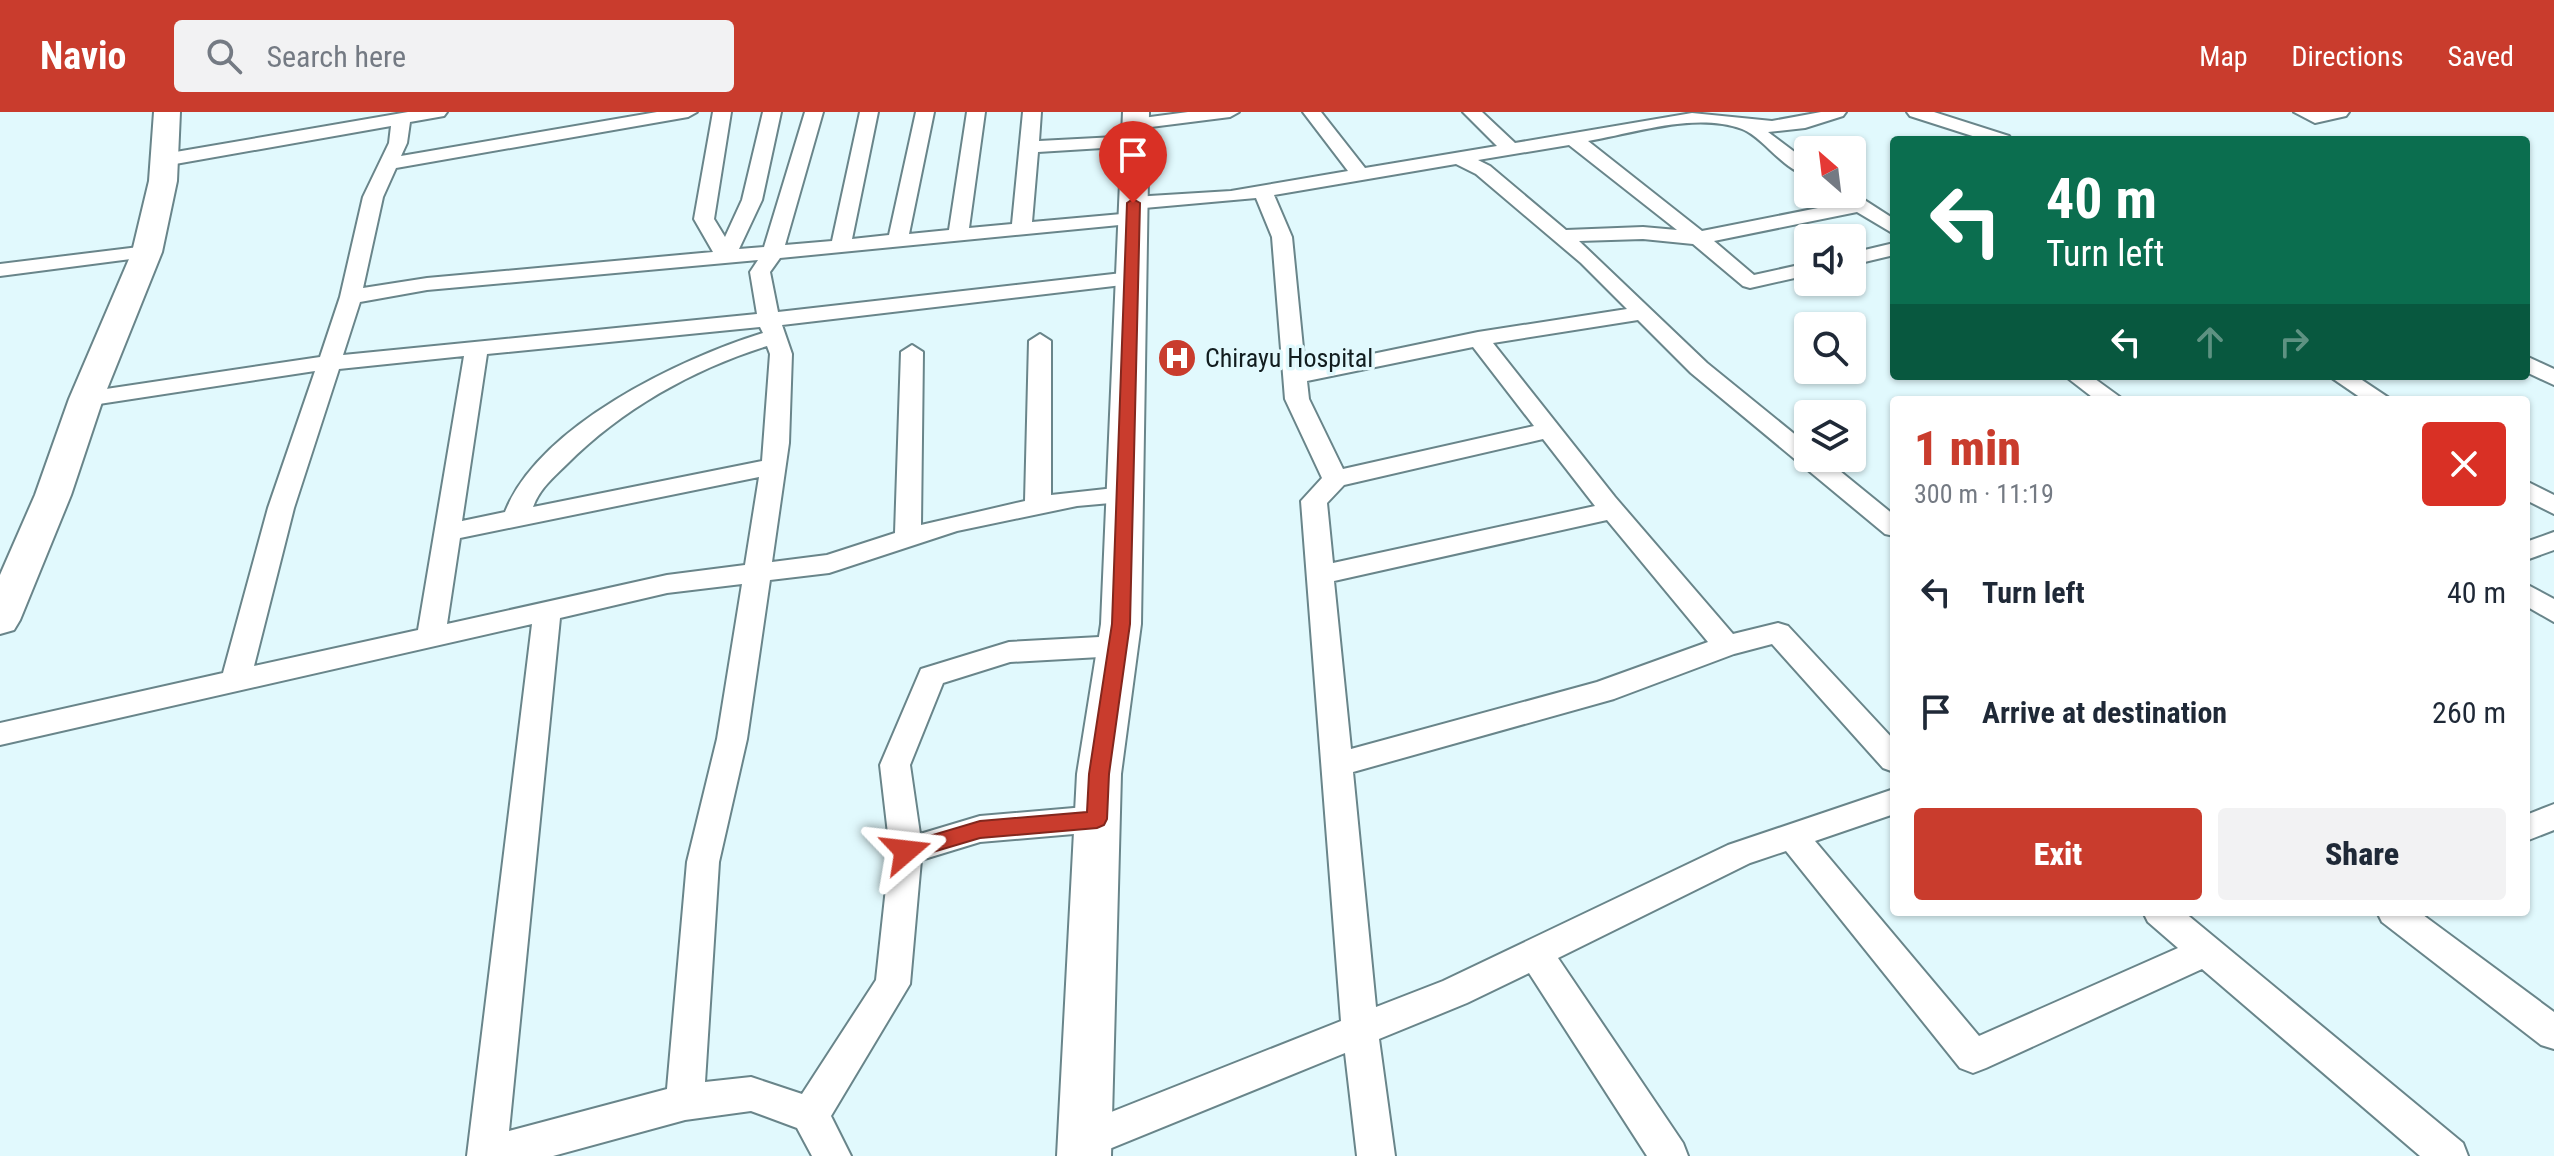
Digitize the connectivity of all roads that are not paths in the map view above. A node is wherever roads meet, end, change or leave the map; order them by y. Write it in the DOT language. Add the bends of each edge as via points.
graph roads {
  1 [pos="167,112"];
  2 [pos="438,112"];
  3 [pos="688,112"];
  4 [pos="722,112"];
  5 [pos="772,112"];
  6 [pos="814,112"];
  7 [pos="869,112"];
  8 [pos="925,112"];
  9 [pos="976,112"];
  10 [pos="1032,112"];
  11 [pos="1230,112"];
  12 [pos="1312,112"];
  13 [pos="1472,112"];
  14 [pos="1598,112"];
  15 [pos="1837,112"];
  16 [pos="1916,112"];
  17 [pos="2303,112"];
  18 [pos="2340,112"];
  19 [pos="401,119"];
  20 [pos="1750,125"];
  21 [pos="1135,126"];
  22 [pos="1621,131"];
  23 [pos="1991,136"];
  24 [pos="1573,139"];
  25 [pos="1029,147"];
  26 [pos="1510,148"];
  27 [pos="1457,157"];
  28 [pos="164,160"];
  29 [pos="1794,161"];
  30 [pos="388,164"];
  31 [pos="1359,173"];
  32 [pos="1263,191"];
  33 [pos="1868,206"];
  34 [pos="1133,211"];
  35 [pos="1890,225"];
  36 [pos="1022,229"];
  37 [pos="958,235"];
  38 [pos="1560,236"];
  39 [pos="1698,238"];
  40 [pos="898,240"];
  41 [pos="841,245"];
  42 [pos="1890,250"];
  43 [pos="147,252"];
  44 [pos="773,252"];
  45 [pos="726,256"];
  46 [pos="1866,256"];
  47 [pos="0,270"];
  48 [pos="1794,272"];
  49 [pos="1131,278"];
  50 [pos="351,297"];
  51 [pos="1643,313"];
  52 [pos="772,328"];
  53 [pos="1478,339"];
  54 [pos="1040,341"];
  55 [pos="477,348"];
  56 [pos="912,352"];
  57 [pos="329,363"];
  58 [pos="2530,365"];
  59 [pos="1295,377"];
  60 [pos="2554,378"];
  61 [pos="2082,380"];
  62 [pos="2347,380"];
  63 [pos="2106,396"];
  64 [pos="2373,396"];
  65 [pos="86,399"];
  66 [pos="1549,430"];
  67 [pos="1794,446"];
  68 [pos="773,467"];
  69 [pos="1826,472"];
  70 [pos="1335,479"];
  71 [pos="2530,491"];
  72 [pos="1124,495"];
  73 [pos="2554,506"];
  74 [pos="1038,507"];
  75 [pos="1612,511"];
  76 [pos="516,518"];
  77 [pos="1890,521"];
  78 [pos="448,532"];
  79 [pos="908,539"];
  80 [pos="2554,541"];
  81 [pos="2530,550"];
  82 [pos="755,573"];
  83 [pos="1320,575"];
  84 [pos="2530,596"];
  85 [pos="547,611"];
  86 [pos="2554,612"];
  87 [pos="0,620"];
  88 [pos="431,638"];
  89 [pos="1118,646"];
  90 [pos="1727,646"];
  91 [pos="235,683"];
  92 [pos="0,734"];
  93 [pos="1890,756"];
  94 [pos="1337,765"];
  95 [pos="1890,802"];
  96 [pos="2554,817"];
  97 [pos="1097,819"];
  98 [pos="2530,826"];
  99 [pos="1792,836"];
  100 [pos="906,851"];
  101 [pos="2165,916"];
  102 [pos="2399,916"];
  103 [pos="2206,951"];
  104 [pos="1535,953"];
  105 [pos="1360,1030"];
  106 [pos="2554,1033"];
  107 [pos="685,1102"];
  108 [pos="810,1115"];
  109 [pos="1084,1149"];
  110 [pos="2439,1154"];
  111 [pos="486,1156"];
  112 [pos="832,1156"];
  113 [pos="1376,1156"];
  114 [pos="1669,1156"];
  1 -- 28 [label="street"];
  2 -- 19 [label="street"];
  3 -- 30 [label="street"];
  4 -- 45 [label="street" via="704,219"];
  5 -- 45 [label="street" via="752,200"];
  6 -- 44 [label="street"];
  7 -- 41 [label="street"];
  8 -- 40 [label="street"];
  9 -- 37 [label="street"];
  10 -- 25 [label="street"];
  11 -- 21 [label="street"];
  12 -- 31 [label="street"];
  13 -- 26 [label="street"];
  14 -- 22 [label="street"];
  15 -- 20 [label="street" via="1802,124"];
  16 -- 23 [label="street"];
  17 -- 18 [label="street" via="2315,118"];
  19 -- 28 [label="street"];
  19 -- 30 [label="street"];
  20 -- 22 [label="street" via="1708,117"];
  20 -- 29 [label="street"];
  21 -- 25 [label="street"];
  21 -- 34 [label="street"];
  22 -- 24 [label="street"];
  24 -- 26 [label="street"];
  24 -- 39 [label="street"];
  25 -- 36 [label="street"];
  26 -- 27 [label="street"];
  27 -- 31 [label="street"];
  27 -- 38 [label="street" via="1483,170"];
  28 -- 43 [label="street"];
  30 -- 50 [label="street" via="373,197"];
  31 -- 32 [label="street"];
  32 -- 34 [label="street"];
  32 -- 59 [label="street" via="1282,237"];
  33 -- 35 [label="street"];
  33 -- 39 [label="street"];
  34 -- 36 [label="street"];
  34 -- 49 [label="street"];
  36 -- 37 [label="street"];
  37 -- 40 [label="street"];
  38 -- 39 [label="street" via="1643,233"];
  38 -- 51 [label="street"];
  39 -- 48 [label="street" via="1750,282"];
  40 -- 41 [label="street"];
  41 -- 44 [label="street"];
  42 -- 46 [label="street"];
  43 -- 47 [label="street"];
  43 -- 65 [label="street"];
  44 -- 45 [label="street"];
  44 -- 52 [label="street" via="760,272"];
  45 -- 50 [label="street" via="427,284"];
  49 -- 52 [label="street"];
  49 -- 72 [label="street"];
  50 -- 57 [label="street"];
  51 -- 53 [label="street"];
  51 -- 67 [label="street" via="1699,368"];
  52 -- 55 [label="street"];
  52 -- 68 [label="street" via="781,354"];
  52 -- 76 [label="street" via="642,393 583,434 527,489"];
  53 -- 59 [label="street"];
  53 -- 66 [label="street"];
  54 -- 74 [label="street"];
  55 -- 57 [label="street"];
  55 -- 78 [label="street"];
  56 -- 79 [label="street"];
  57 -- 65 [label="street"];
  57 -- 91 [label="street" via="281,508"];
  58 -- 60 [label="street"];
  59 -- 70 [label="street" via="1297,399"];
  61 -- 63 [label="street"];
  62 -- 64 [label="street"];
  65 -- 87 [label="street" via="53,495"];
  66 -- 70 [label="street"];
  66 -- 75 [label="street"];
  68 -- 76 [label="street"];
  68 -- 82 [label="street"];
  69 -- 77 [label="street"];
  70 -- 83 [label="street" via="1314,501"];
  71 -- 73 [label="street"];
  72 -- 74 [label="street"];
  72 -- 89 [label="street"];
  74 -- 79 [label="street" via="952,524"];
  75 -- 83 [label="street"];
  75 -- 90 [label="street"];
  76 -- 78 [label="street"];
  78 -- 88 [label="street"];
  79 -- 82 [label="street" via="829,564"];
  80 -- 81 [label="street"];
  82 -- 85 [label="street" via="667,584"];
  82 -- 107 [label="street" via="732,739 703,862"];
  83 -- 94 [label="street"];
  84 -- 86 [label="street"];
  85 -- 88 [label="street"];
  85 -- 111 [label="street"];
  88 -- 91 [label="street"];
  89 -- 97 [label="street"];
  89 -- 100 [label="street" via="1009,652 931,676 895,765"];
  90 -- 93 [label="street" via="1778,633"];
  90 -- 94 [label="street" via="1604,691"];
  91 -- 92 [label="street"];
  94 -- 105 [label="street"];
  95 -- 99 [label="street"];
  96 -- 98 [label="street"];
  97 -- 100 [label="street" via="980,829"];
  97 -- 109 [label="street"];
  99 -- 103 [label="street" via="1973,1056"];
  99 -- 104 [label="street" via="1739,854"];
  100 -- 108 [label="street" via="893,984"];
  101 -- 103 [label="street"];
  102 -- 106 [label="street"];
  103 -- 110 [label="street"];
  104 -- 105 [label="street"];
  104 -- 114 [label="street"];
  105 -- 109 [label="street"];
  105 -- 113 [label="street"];
  107 -- 108 [label="street" via="751,1094"];
  107 -- 111 [label="street"];
  108 -- 112 [label="street"];
}
